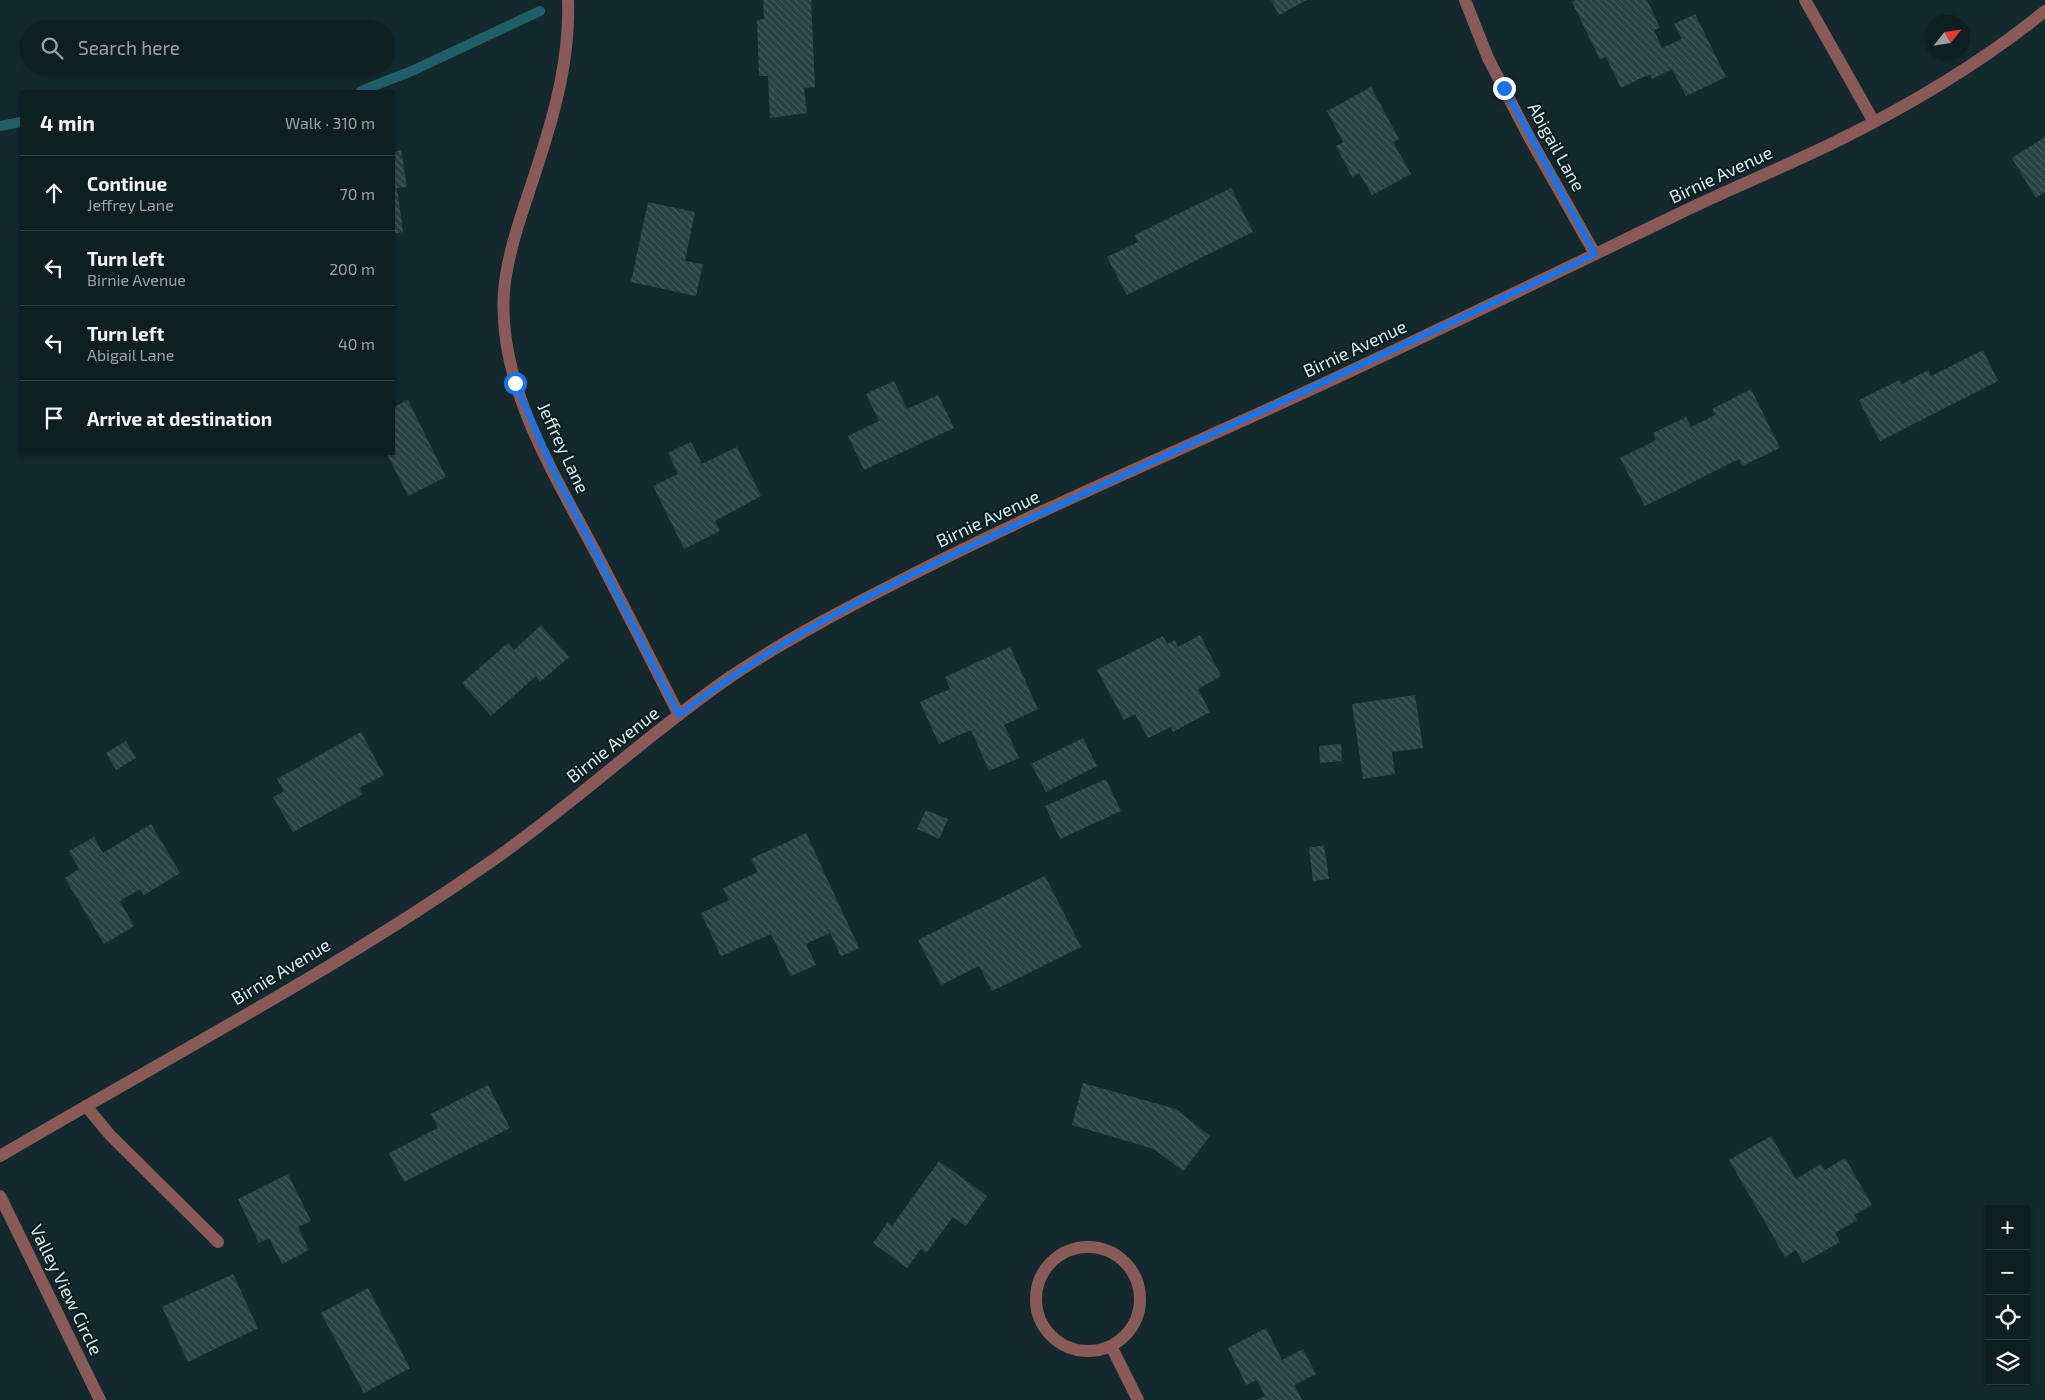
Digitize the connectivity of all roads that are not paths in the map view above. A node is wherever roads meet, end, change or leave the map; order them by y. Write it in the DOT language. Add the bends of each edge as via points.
graph roads {
  1 [pos="568,0"];
  2 [pos="1465,0"];
  3 [pos="1805,0"];
  4 [pos="2045,10"];
  5 [pos="1874,122"];
  6 [pos="1595,254"];
  7 [pos="679,715"];
  8 [pos="86,1106"];
  9 [pos="0,1156"];
  10 [pos="0,1196"];
  11 [pos="218,1242"];
  12 [pos="1111,1346"];
  13 [pos="100,1400"];
  14 [pos="1138,1400"];
  1 -- 7 [label="street, Jeffrey Lane" via="568,35 557,98 508,268 504,290 505,338 515,383 554,472"];
  2 -- 6 [label="street, Abigail Lane" via="1488,58"];
  3 -- 5 [label="street"];
  4 -- 5 [label="street, Birnie Avenue" via="1980,60"];
  5 -- 6 [label="street, Birnie Avenue"];
  6 -- 7 [label="street, Birnie Avenue" via="918,572 768,653"];
  7 -- 8 [label="street, Birnie Avenue" via="522,839 426,905"];
  8 -- 9 [label="street, Birnie Avenue"];
  8 -- 11 [label="street" via="110,1135"];
  10 -- 13 [label="street, Valley View Circle"];
  12 -- 12 [label="street" via="1130,1332 1139,1311 1135,1277 1121,1258 1099,1248 1064,1252 1045,1269 1039,1280 1036,1292 1038,1317 1052,1338 1069,1348 1087,1352"];
  12 -- 14 [label="street"];
}
